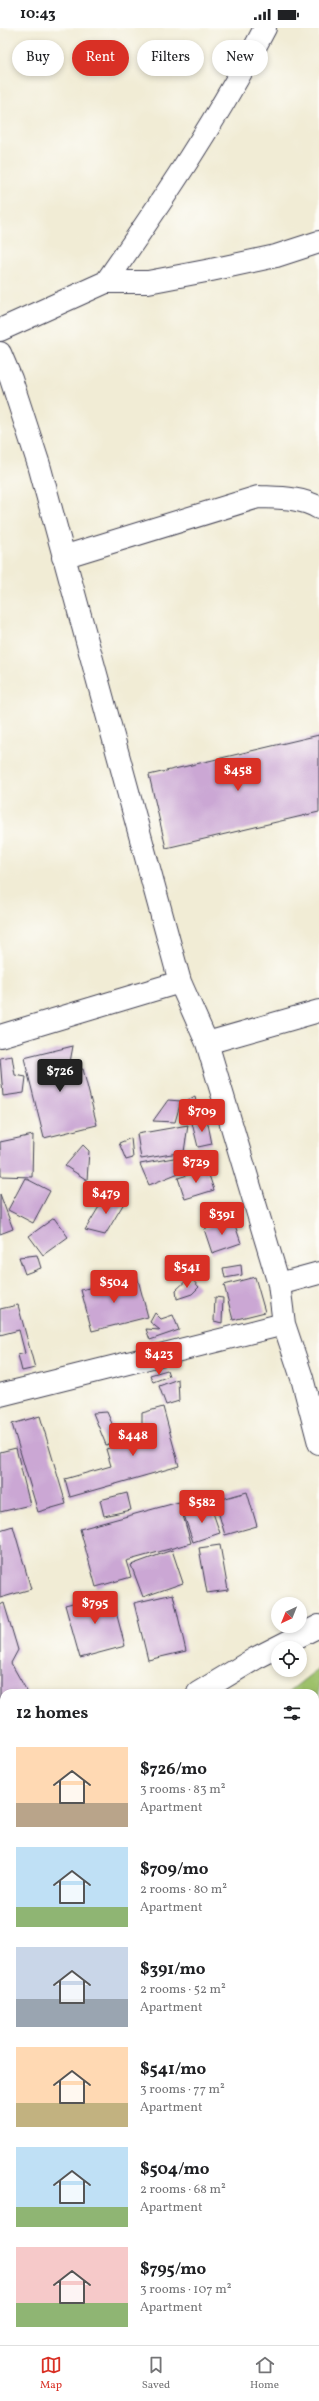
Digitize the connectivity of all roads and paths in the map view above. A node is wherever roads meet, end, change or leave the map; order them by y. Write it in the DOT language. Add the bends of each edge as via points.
graph roads {
  1 [pos="265,28"];
  2 [pos="319,242"];
  3 [pos="106,282"];
  4 [pos="0,330"];
  5 [pos="0,353"];
  6 [pos="319,508"];
  7 [pos="63,557"];
  8 [pos="180,982"];
  9 [pos="319,1011"];
  10 [pos="0,1036"];
  11 [pos="207,1043"];
  12 [pos="319,1273"];
  13 [pos="279,1284"];
  14 [pos="284,1324"];
  15 [pos="0,1395"];
  16 [pos="319,1443"];
  17 [pos="319,1626"];
  18 [pos="205,1689"];
  1 -- 3 [label="street" via="243,71 193,155"];
  2 -- 3 [label="street" via="276,256 148,282"];
  3 -- 4 [label="street"];
  5 -- 7 [label="street" via="39,464"];
  6 -- 7 [label="street" via="286,498 258,497"];
  7 -- 8 [label="street"];
  8 -- 10 [label="street"];
  8 -- 11 [label="street"];
  9 -- 11 [label="street"];
  11 -- 13 [label="street"];
  12 -- 13 [label="street"];
  13 -- 14 [label="street"];
  14 -- 15 [label="street"];
  14 -- 16 [label="street" via="302,1378"];
  17 -- 18 [label="street" via="256,1658"];
}
